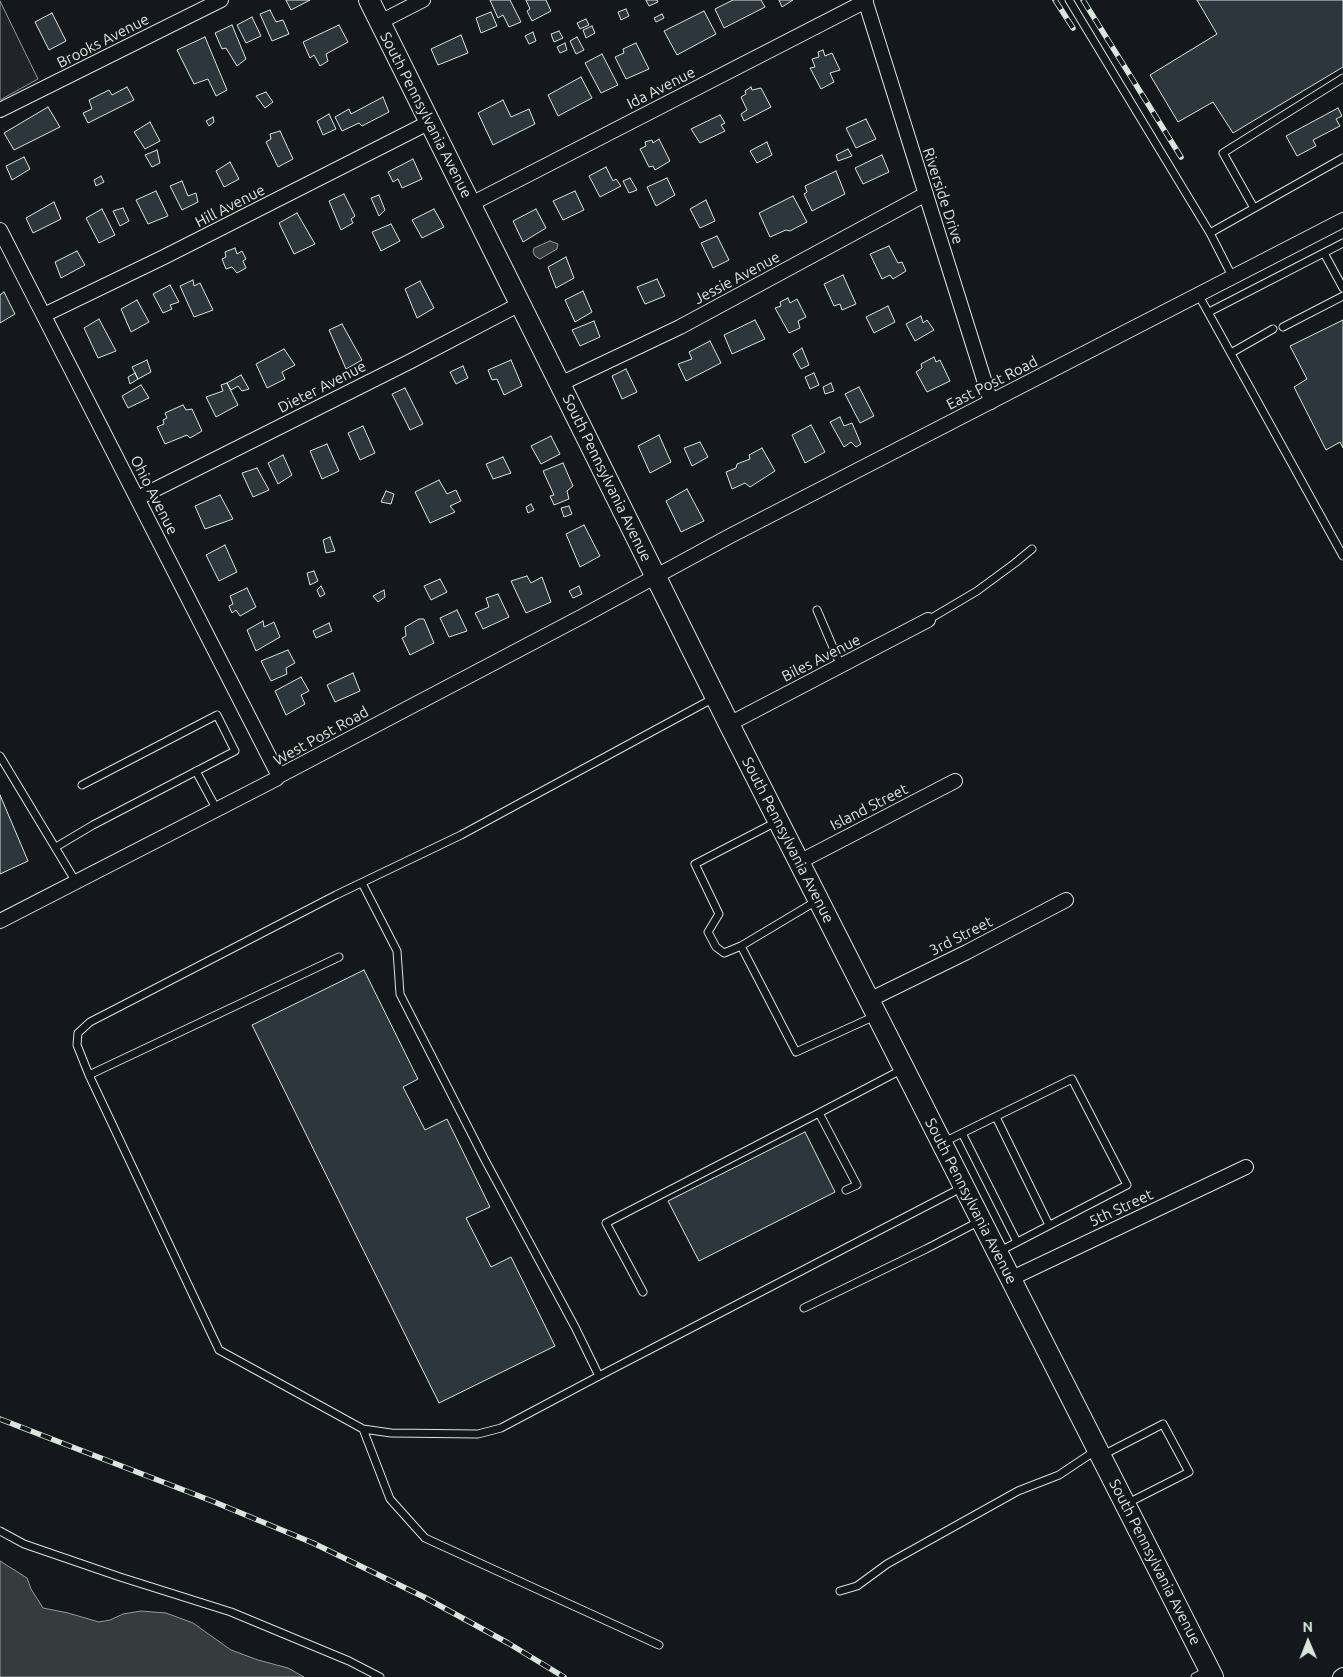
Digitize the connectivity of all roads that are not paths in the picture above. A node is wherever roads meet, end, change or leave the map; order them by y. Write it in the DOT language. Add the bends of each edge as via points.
graph roads {
  1 [pos="221,0"];
  2 [pos="369,0"];
  3 [pos="423,0"];
  4 [pos="1069,0"];
  5 [pos="866,1"];
  6 [pos="380,22"];
  7 [pos="1343,78"];
  8 [pos="0,110"];
  9 [pos="430,122"];
  10 [pos="1343,158"];
  11 [pos="926,194"];
  12 [pos="471,204"];
  13 [pos="1254,208"];
  14 [pos="1343,220"];
  15 [pos="0,230"];
  16 [pos="1210,233"];
  17 [pos="1343,243"];
  18 [pos="1324,253"];
  19 [pos="1232,276"];
  20 [pos="1343,288"];
  21 [pos="1198,294"];
  22 [pos="1343,296"];
  23 [pos="520,304"];
  24 [pos="1209,312"];
  25 [pos="44,315"];
  26 [pos="1282,327"];
  27 [pos="1273,329"];
  28 [pos="1231,352"];
  29 [pos="560,384"];
  30 [pos="991,402"];
  31 [pos="138,498"];
  32 [pos="1032,549"];
  33 [pos="1343,556"];
  34 [pos="655,576"];
  35 [pos="816,610"];
  36 [pos="928,620"];
  37 [pos="841,666"];
  38 [pos="717,697"];
  39 [pos="729,724"];
  40 [pos="0,756"];
  41 [pos="196,771"];
  42 [pos="279,776"];
  43 [pos="955,781"];
  44 [pos="82,786"];
  45 [pos="217,810"];
  46 [pos="778,821"];
  47 [pos="56,847"];
  48 [pos="799,862"];
  49 [pos="76,882"];
  50 [pos="362,883"];
  51 [pos="818,900"];
  52 [pos="1066,900"];
  53 [pos="0,921"];
  54 [pos="741,946"];
  55 [pos="339,957"];
  56 [pos="873,1008"];
  57 [pos="903,1068"];
  58 [pos="89,1075"];
  59 [pos="819,1113"];
  60 [pos="996,1117"];
  61 [pos="962,1133"];
  62 [pos="941,1144"];
  63 [pos="1246,1167"];
  64 [pos="963,1187"];
  65 [pos="846,1190"];
  66 [pos="980,1221"];
  67 [pos="1050,1225"];
  68 [pos="1017,1242"];
  69 [pos="996,1252"];
  70 [pos="1010,1279"];
  71 [pos="643,1292"];
  72 [pos="804,1308"];
  73 [pos="599,1376"];
  74 [pos="363,1428"];
  75 [pos="1099,1453"];
  76 [pos="1126,1504"];
  77 [pos="0,1531"];
  78 [pos="840,1591"];
  79 [pos="659,1645"];
  80 [pos="1206,1674"];
  81 [pos="1343,1675"];
  82 [pos="380,1677"];
  83 [pos="1340,1677"];
  1 -- 8 [label="street, Brooks Avenue"];
  2 -- 6 [label="main road, South Pennsylvania Avenue"];
  3 -- 6 [label="street"];
  4 -- 16 [label="lane"];
  5 -- 11 [label="street, Riverside Drive"];
  5 -- 12 [label="street, Ida Avenue"];
  6 -- 9 [label="main road, South Pennsylvania Avenue"];
  7 -- 13 [label="lane" via="1222,153"];
  9 -- 12 [label="main road, South Pennsylvania Avenue"];
  9 -- 25 [label="street, Hill Avenue"];
  10 -- 13 [label="lane"];
  11 -- 29 [label="street, Jessie Avenue" via="680,327"];
  11 -- 30 [label="street, Riverside Drive"];
  12 -- 23 [label="main road, South Pennsylvania Avenue"];
  13 -- 16 [label="lane"];
  14 -- 19 [label="street, East Post Road"];
  15 -- 25 [label="street, Ohio Avenue"];
  16 -- 19 [label="lane"];
  17 -- 18 [label="lane"];
  18 -- 20 [label="lane"];
  18 -- 24 [label="lane"];
  19 -- 21 [label="street, East Post Road"];
  21 -- 24 [label="lane"];
  21 -- 30 [label="street, East Post Road"];
  22 -- 26 [label="lane"];
  23 -- 29 [label="main road, South Pennsylvania Avenue"];
  23 -- 31 [label="street, Dieter Avenue"];
  24 -- 28 [label="lane"];
  25 -- 31 [label="street, Ohio Avenue"];
  27 -- 28 [label="lane"];
  28 -- 33 [label="lane"];
  29 -- 34 [label="main road, South Pennsylvania Avenue"];
  30 -- 34 [label="street, East Post Road"];
  31 -- 42 [label="street, Ohio Avenue"];
  32 -- 36 [label="lane" via="977,591"];
  34 -- 38 [label="main road, South Pennsylvania Avenue"];
  34 -- 42 [label="street, West Post Road"];
  35 -- 37 [label="lane"];
  36 -- 37 [label="street, Biles Avenue"];
  37 -- 39 [label="street, Biles Avenue"];
  38 -- 39 [label="main road, South Pennsylvania Avenue"];
  38 -- 50 [label="lane" via="461,835"];
  39 -- 46 [label="main road, South Pennsylvania Avenue"];
  40 -- 47 [label="lane"];
  41 -- 44 [label="lane" via="235,751 217,715"];
  41 -- 45 [label="lane"];
  41 -- 47 [label="lane"];
  42 -- 45 [label="street, West Post Road"];
  43 -- 48 [label="street, Island Street"];
  45 -- 49 [label="street, West Post Road"];
  46 -- 48 [label="main road, South Pennsylvania Avenue"];
  46 -- 54 [label="lane" via="695,864 719,914 708,932 716,947 724,953"];
  47 -- 49 [label="lane"];
  48 -- 51 [label="main road, South Pennsylvania Avenue"];
  49 -- 53 [label="street, West Post Road"];
  50 -- 58 [label="lane" via="90,1022 78,1033 77,1045"];
  50 -- 73 [label="lane" via="397,952 400,994"];
  51 -- 54 [label="lane"];
  51 -- 56 [label="main road, South Pennsylvania Avenue"];
  52 -- 56 [label="street, 3rd Street" via="967,952"];
  54 -- 56 [label="lane" via="796,1052"];
  55 -- 58 [label="lane"];
  56 -- 57 [label="main road, South Pennsylvania Avenue"];
  57 -- 59 [label="lane"];
  57 -- 62 [label="main road, South Pennsylvania Avenue"];
  58 -- 74 [label="lane" via="219,1350"];
  59 -- 65 [label="lane" via="857,1185"];
  59 -- 71 [label="lane" via="606,1223"];
  60 -- 61 [label="lane"];
  60 -- 67 [label="lane"];
  60 -- 67 [label="lane" via="1072,1079 1127,1185"];
  61 -- 62 [label="lane"];
  61 -- 68 [label="lane"];
  62 -- 64 [label="main road, South Pennsylvania Avenue"];
  63 -- 70 [label="street, 5th Street"];
  64 -- 66 [label="main road, South Pennsylvania Avenue"];
  64 -- 73 [label="lane"];
  66 -- 69 [label="main road, South Pennsylvania Avenue"];
  66 -- 72 [label="lane"];
  67 -- 68 [label="lane"];
  68 -- 69 [label="lane"];
  69 -- 70 [label="main road, South Pennsylvania Avenue"];
  70 -- 75 [label="main road, South Pennsylvania Avenue"];
  73 -- 74 [label="lane" via="500,1428 478,1434 391,1433"];
  74 -- 79 [label="lane" via="390,1498 425,1538"];
  75 -- 76 [label="main road, South Pennsylvania Avenue"];
  75 -- 76 [label="lane" via="1163,1424 1189,1472"];
  75 -- 78 [label="lane" via="1059,1475 1018,1491 887,1564 857,1586"];
  76 -- 80 [label="main road, South Pennsylvania Avenue"];
  77 -- 82 [label="lane" via="24,1544 231,1612"];
  81 -- 83 [label="street"];
}
